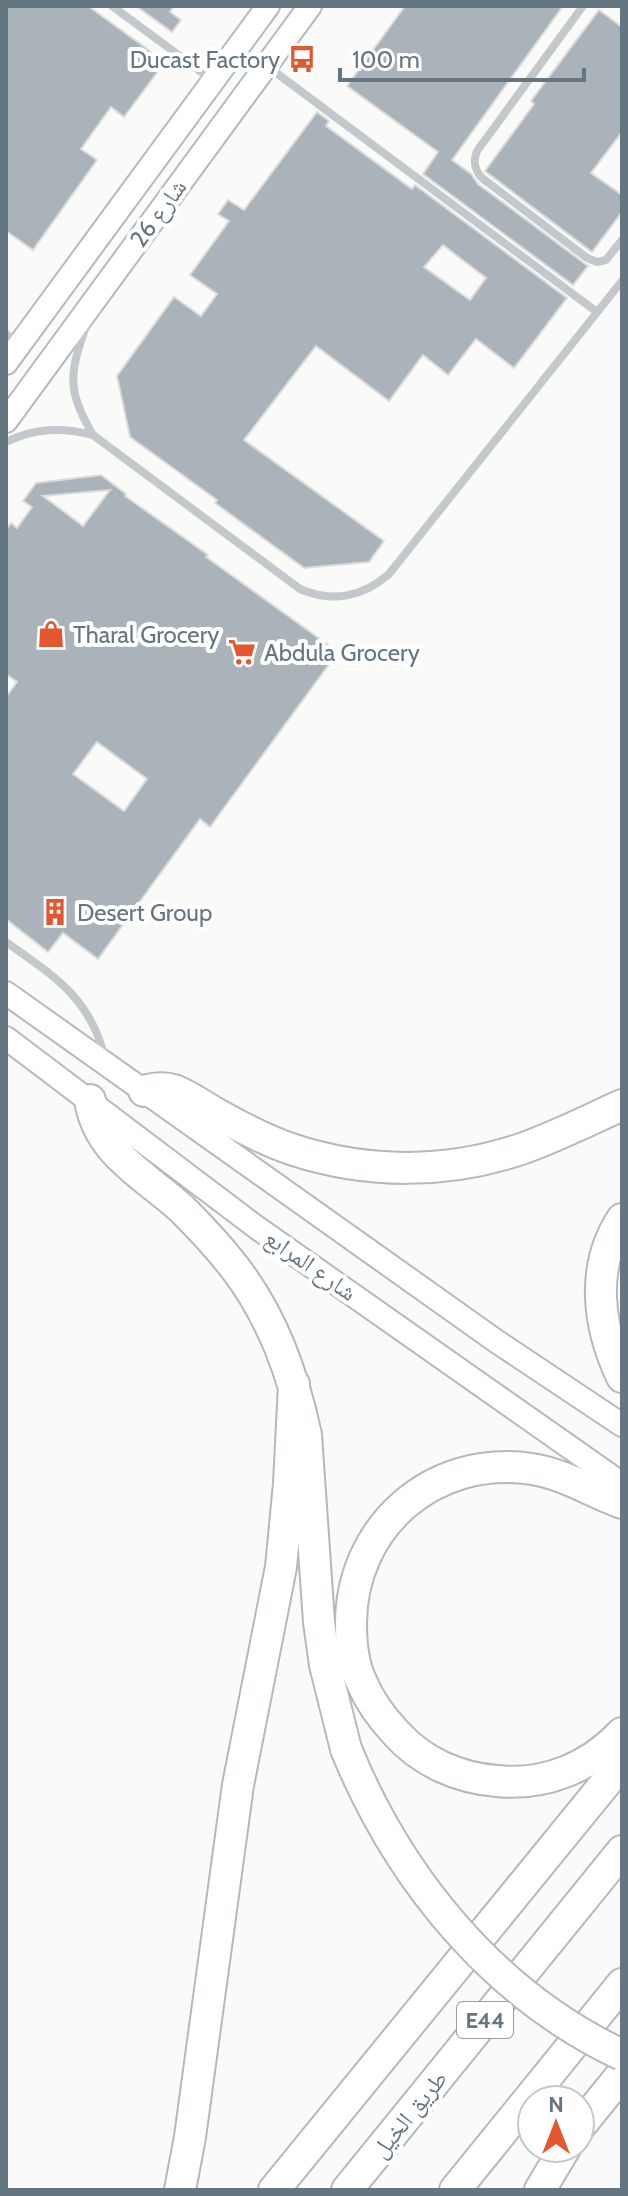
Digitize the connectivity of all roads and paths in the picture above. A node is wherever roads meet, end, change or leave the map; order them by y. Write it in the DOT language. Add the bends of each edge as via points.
graph roads {
  1 [pos="112,6"];
  2 [pos="268,6"];
  3 [pos="310,6"];
  4 [pos="583,6"];
  5 [pos="266,66"];
  6 [pos="214,80"];
  7 [pos="622,240"];
  8 [pos="622,281"];
  9 [pos="94,301"];
  10 [pos="597,312"];
  11 [pos="13,339"];
  12 [pos="6,363"];
  13 [pos="6,421"];
  14 [pos="93,435"];
  15 [pos="6,442"];
  16 [pos="6,942"];
  17 [pos="6,993"];
  18 [pos="6,1038"];
  19 [pos="106,1063"];
  20 [pos="144,1091"];
  21 [pos="90,1100"];
  22 [pos="622,1105"];
  23 [pos="622,1219"];
  24 [pos="622,1377"];
  25 [pos="294,1384"];
  26 [pos="622,1425"];
  27 [pos="622,1484"];
  28 [pos="622,1503"];
  29 [pos="622,1733"];
  30 [pos="622,1763"];
  31 [pos="622,1851"];
  32 [pos="622,1984"];
  33 [pos="622,2055"];
  34 [pos="622,2074"];
  35 [pos="596,2106"];
  36 [pos="555,2164"];
  37 [pos="180,2190"];
  38 [pos="274,2190"];
  39 [pos="347,2190"];
  40 [pos="455,2190"];
  41 [pos="540,2190"];
  1 -- 6 [label="lane"];
  2 -- 6 [label="main road, شارع 26"];
  3 -- 5 [label="main road, شارع 26"];
  4 -- 7 [label="lane" via="477,151 475,162 482,178 587,258 606,260"];
  5 -- 9 [label="main road, شارع 26"];
  5 -- 10 [label="lane"];
  6 -- 11 [label="main road, شارع 26"];
  8 -- 10 [label="lane"];
  9 -- 13 [label="main road, شارع 26"];
  9 -- 14 [label="lane" via="73,373 75,399"];
  10 -- 14 [label="lane" via="389,574 370,589 347,596 300,589"];
  11 -- 12 [label="main road, شارع 26"];
  14 -- 15 [label="lane" via="38,430"];
  16 -- 19 [label="lane" via="54,976 83,1005"];
  17 -- 19 [label="main road, شارع المرابع"];
  18 -- 21 [label="main road, شارع المرابع"];
  19 -- 20 [label="main road, شارع المرابع"];
  20 -- 22 [label="highway" via="173,1090 294,1150 384,1168 431,1168 490,1158"];
  20 -- 26 [label="main road, شارع المرابع"];
  21 -- 25 [label="highway" via="96,1126 112,1149 182,1209 234,1266 270,1322"];
  21 -- 27 [label="main road, شارع المرابع" via="256,1227"];
  23 -- 24 [label="highway" via="605,1256 600,1309"];
  25 -- 33 [label="highway, bridge" via="306,1435 325,1665 346,1749 363,1791 392,1844 459,1934 558,2018"];
  25 -- 37 [label="highway" via="281,1567 238,1785"];
  28 -- 29 [label="highway" via="532,1469 469,1471 439,1481 387,1520 369,1547 356,1577 351,1646 360,1681 380,1715 402,1740 451,1771 507,1782 549,1778 588,1761"];
  30 -- 38 [label="highway"];
  31 -- 39 [label="highway, طريق الخيل / E44"];
  32 -- 40 [label="highway"];
  34 -- 35 [label="highway"];
  36 -- 41 [label="highway"];
}
